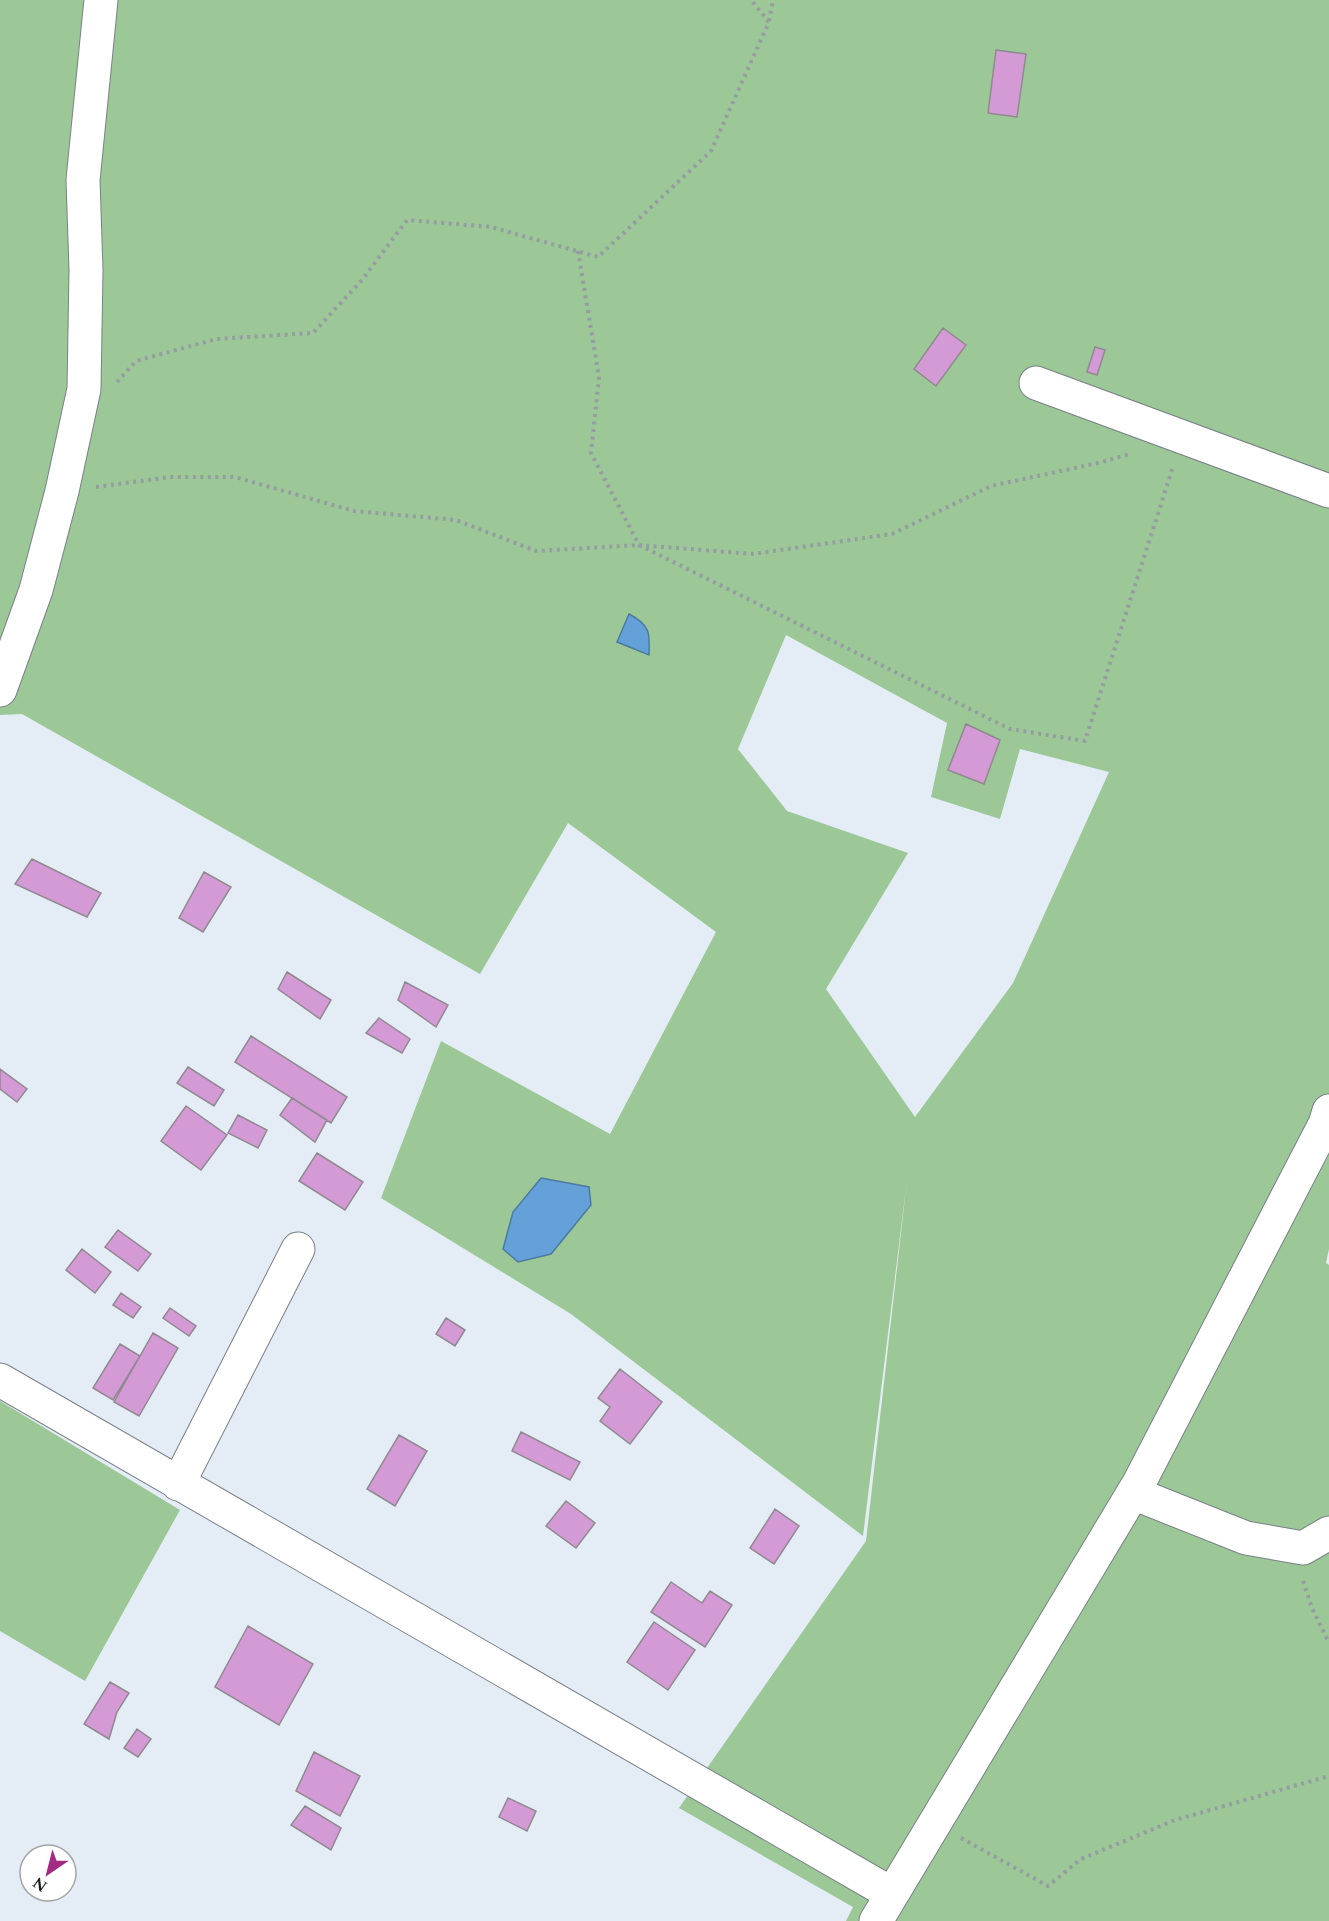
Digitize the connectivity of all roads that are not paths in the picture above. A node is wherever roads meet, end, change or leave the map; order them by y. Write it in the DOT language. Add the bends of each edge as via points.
graph roads {
  1 [pos="101,0"];
  2 [pos="1036,383"];
  3 [pos="1329,491"];
  4 [pos="0,690"];
  5 [pos="1329,1111"];
  6 [pos="298,1249"];
  7 [pos="0,1380"];
  8 [pos="178,1484"];
  9 [pos="1132,1493"];
  10 [pos="1329,1533"];
  11 [pos="884,1908"];
  1 -- 4 [label="street" via="83,180 84,389 36,590"];
  2 -- 3 [label="street"];
  5 -- 9 [label="street"];
  6 -- 8 [label="street"];
  7 -- 8 [label="street"];
  8 -- 11 [label="street"];
  9 -- 10 [label="street" via="1246,1538 1303,1548"];
  9 -- 11 [label="street"];
}
